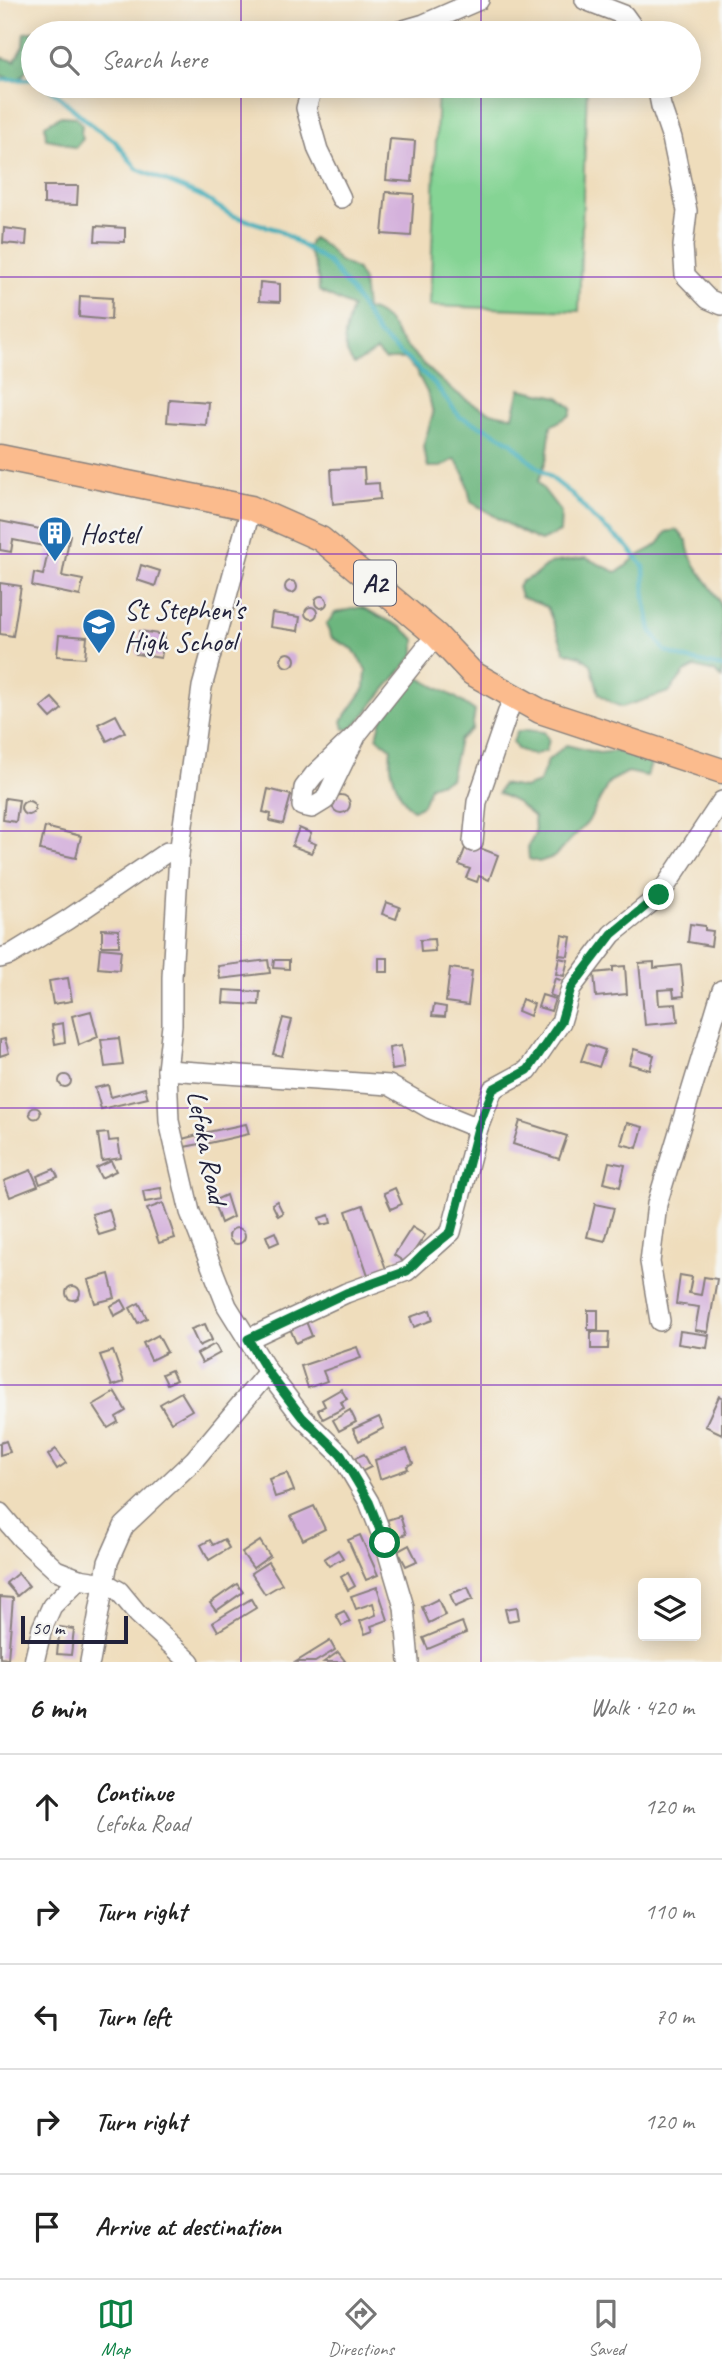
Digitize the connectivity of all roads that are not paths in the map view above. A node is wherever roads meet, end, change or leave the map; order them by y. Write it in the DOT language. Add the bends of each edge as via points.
graph roads {
  1 [pos="479,0"];
  2 [pos="585,0"];
  3 [pos="431,21"];
  4 [pos="628,21"];
  5 [pos="309,98"];
  6 [pos="659,98"];
  7 [pos="341,198"];
  8 [pos="722,305"];
  9 [pos="0,457"];
  10 [pos="251,508"];
  11 [pos="436,635"];
  12 [pos="513,697"];
  13 [pos="357,734"];
  14 [pos="722,771"];
  15 [pos="722,801"];
  16 [pos="473,842"];
  17 [pos="179,854"];
  18 [pos="0,958"];
  19 [pos="722,990"];
  20 [pos="167,1070"];
  21 [pos="478,1128"];
  22 [pos="660,1321"];
  23 [pos="248,1339"];
  24 [pos="268,1372"];
  25 [pos="0,1513"];
  26 [pos="79,1579"];
  27 [pos="105,1583"];
  28 [pos="34,1662"];
  29 [pos="90,1662"];
  30 [pos="190,1662"];
  31 [pos="409,1662"];
  1 -- 3 [label="street"];
  2 -- 4 [label="street" via="624,15"];
  5 -- 7 [label="street" via="306,108 318,150"];
  6 -- 8 [label="street" via="687,211 685,275 708,299"];
  9 -- 10 [label="main road, A2"];
  10 -- 11 [label="main road, A2" via="321,539"];
  10 -- 17 [label="street, Lefoka Road" via="202,687"];
  11 -- 12 [label="main road, A2" via="472,673"];
  11 -- 13 [label="street"];
  12 -- 14 [label="main road, A2" via="540,711"];
  12 -- 16 [label="street" via="477,802"];
  15 -- 21 [label="street" via="659,895 612,934 571,988 561,1022 528,1070 493,1089"];
  17 -- 18 [label="street" via="167,852 67,920"];
  17 -- 20 [label="street, Lefoka Road"];
  19 -- 22 [label="street" via="657,1204 650,1262"];
  20 -- 21 [label="street" via="389,1085"];
  20 -- 23 [label="street, Lefoka Road" via="169,1121 190,1212 227,1306"];
  21 -- 23 [label="street" via="451,1232 407,1271 346,1293"];
  23 -- 24 [label="street, Lefoka Road"];
  24 -- 27 [label="street" via="194,1460 124,1526 108,1562"];
  24 -- 31 [label="street, Lefoka Road" via="302,1417 341,1455 369,1502 404,1607"];
  25 -- 26 [label="street" via="56,1570"];
  26 -- 27 [label="street"];
  26 -- 28 [label="street" via="52,1606"];
  27 -- 29 [label="street"];
  27 -- 30 [label="street" via="119,1591"];
}
